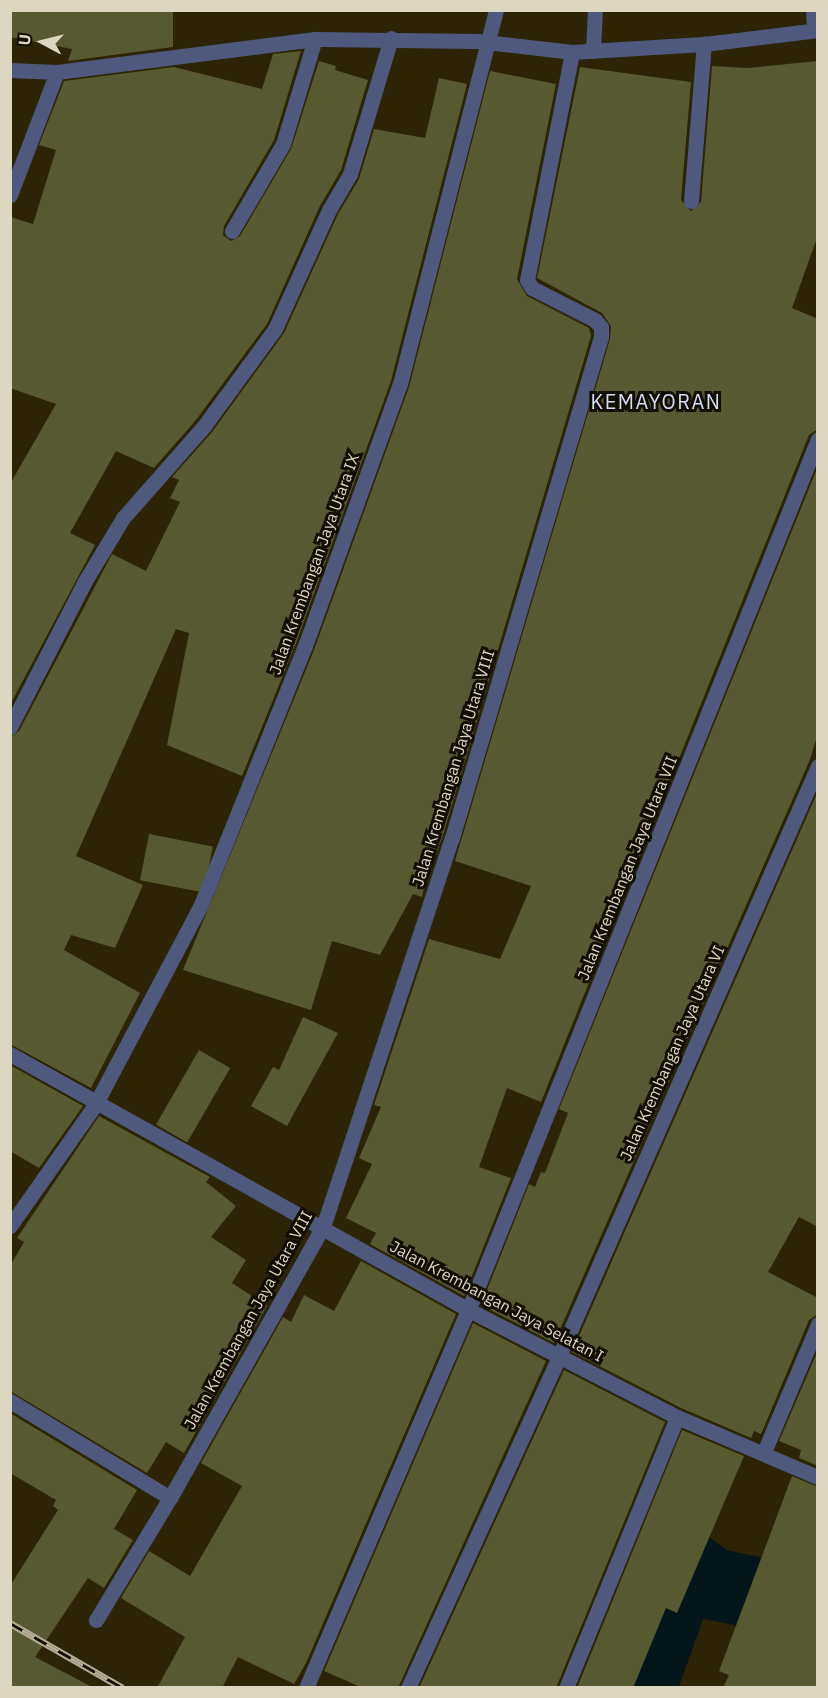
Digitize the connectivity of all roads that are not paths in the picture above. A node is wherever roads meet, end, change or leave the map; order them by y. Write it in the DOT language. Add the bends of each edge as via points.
graph roads {
  1 [pos="496,10"];
  2 [pos="595,10"];
  3 [pos="813,10"];
  4 [pos="816,30"];
  5 [pos="391,38"];
  6 [pos="315,39"];
  7 [pos="487,42"];
  8 [pos="704,44"];
  9 [pos="593,51"];
  10 [pos="572,52"];
  11 [pos="10,70"];
  12 [pos="57,72"];
  13 [pos="10,195"];
  14 [pos="691,201"];
  15 [pos="232,231"];
  16 [pos="818,439"];
  17 [pos="10,727"];
  18 [pos="818,766"];
  19 [pos="10,1054"];
  20 [pos="95,1105"];
  21 [pos="10,1226"];
  22 [pos="323,1227"];
  23 [pos="469,1310"];
  24 [pos="818,1324"];
  25 [pos="560,1354"];
  26 [pos="10,1401"];
  27 [pos="677,1417"];
  28 [pos="764,1452"];
  29 [pos="818,1477"];
  30 [pos="170,1498"];
  31 [pos="96,1620"];
  32 [pos="306,1688"];
  33 [pos="408,1688"];
  34 [pos="566,1688"];
  1 -- 7 [label="street, Jalan Krembangan Jaya Utara IX"];
  2 -- 9 [label="street"];
  3 -- 4 [label="street"];
  4 -- 8 [label="street"];
  5 -- 6 [label="street"];
  5 -- 7 [label="street"];
  5 -- 17 [label="street" via="350,174 329,210 275,330 204,426 123,518"];
  6 -- 12 [label="street"];
  6 -- 15 [label="street" via="283,144"];
  7 -- 10 [label="street"];
  7 -- 20 [label="street, Jalan Krembangan Jaya Utara IX" via="400,384 305,646 200,908"];
  8 -- 9 [label="street"];
  8 -- 14 [label="street"];
  9 -- 10 [label="street"];
  10 -- 22 [label="street, Jalan Krembangan Jaya Utara VIII" via="527,280 532,288 595,320 602,337 452,838"];
  11 -- 12 [label="street"];
  12 -- 13 [label="street"];
  16 -- 23 [label="street, Jalan Krembangan Jaya Utara VII"];
  18 -- 25 [label="street, Jalan Krembangan Jaya Utara VI"];
  19 -- 20 [label="street, Jalan Krembangan Jaya Selatan I"];
  20 -- 21 [label="street, Jalan Krembangan Jaya Utara IX"];
  20 -- 22 [label="street, Jalan Krembangan Jaya Selatan I"];
  22 -- 23 [label="street, Jalan Krembangan Jaya Selatan I"];
  22 -- 30 [label="street, Jalan Krembangan Jaya Utara VIII"];
  23 -- 25 [label="street, Jalan Krembangan Jaya Selatan I"];
  23 -- 32 [label="street, Jalan Krembangan Jaya Utara VII"];
  24 -- 28 [label="street"];
  25 -- 27 [label="street, Jalan Krembangan Jaya Selatan I"];
  25 -- 33 [label="street, Jalan Krembangan Jaya Utara VI"];
  26 -- 30 [label="street"];
  27 -- 28 [label="street, Jalan Krembangan Jaya Selatan I"];
  27 -- 34 [label="street"];
  28 -- 29 [label="street, Jalan Krembangan Jaya Selatan I"];
  30 -- 31 [label="street, Jalan Krembangan Jaya Utara VIII"];
}
